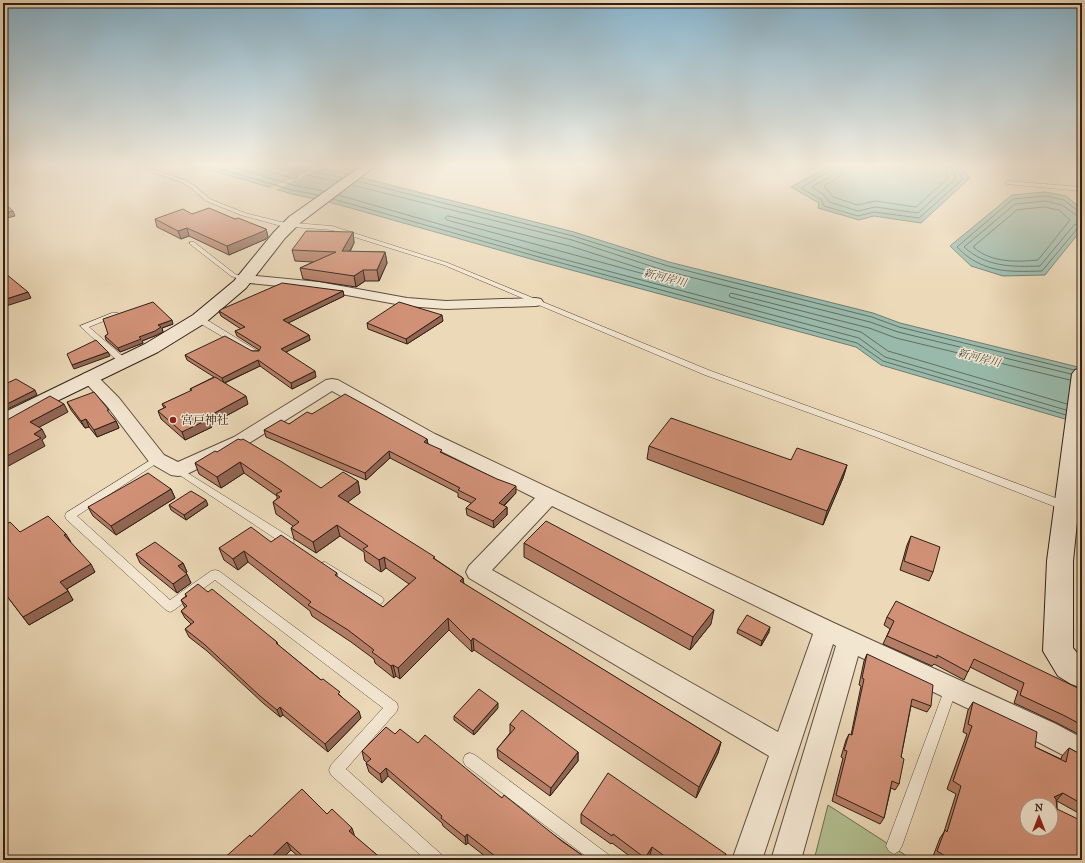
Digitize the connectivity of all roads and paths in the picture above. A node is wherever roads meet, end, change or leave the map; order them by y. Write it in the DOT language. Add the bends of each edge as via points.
graph roads {
  1 [pos="217,204"];
  2 [pos="317,204"];
  3 [pos="297,219"];
  4 [pos="192,243"];
  5 [pos="245,278"];
  6 [pos="536,302"];
  7 [pos="115,315"];
  8 [pos="199,319"];
  9 [pos="257,354"];
  10 [pos="124,362"];
  11 [pos="1082,374"];
  12 [pos="89,377"];
  13 [pos="3,422"];
  14 [pos="157,459"];
  15 [pos="178,470"];
  16 [pos="549,496"];
  17 [pos="1066,503"];
  18 [pos="298,548"];
  19 [pos="318,561"];
  20 [pos="378,600"];
  21 [pos="826,630"];
  22 [pos="850,641"];
  23 [pos="1082,674"];
  24 [pos="951,688"];
  25 [pos="785,751"];
  26 [pos="1082,752"];
  27 [pos="470,760"];
  28 [pos="894,846"];
  29 [pos="436,860"];
  30 [pos="604,860"];
  31 [pos="747,860"];
  32 [pos="786,860"];
  1 -- 3 [label="lane" via="268,221"];
  2 -- 3 [label="street"];
  3 -- 5 [label="street" via="269,247"];
  3 -- 6 [label="lane" via="446,264"];
  4 -- 5 [label="lane" via="233,275"];
  5 -- 6 [label="street" via="319,286 407,302"];
  5 -- 8 [label="street" via="228,296"];
  6 -- 17 [label="lane" via="708,373"];
  7 -- 10 [label="lane" via="84,326"];
  8 -- 9 [label="lane"];
  8 -- 10 [label="street" via="159,345"];
  10 -- 12 [label="street"];
  11 -- 17 [label="street"];
  12 -- 13 [label="street" via="31,405"];
  12 -- 14 [label="street" via="113,402"];
  14 -- 15 [label="street"];
  14 -- 29 [label="lane" via="70,516 170,607 215,574 392,707 336,770"];
  15 -- 16 [label="street" via="246,444 332,384 429,438"];
  15 -- 18 [label="lane"];
  16 -- 21 [label="street"];
  16 -- 25 [label="street" via="477,572"];
  17 -- 23 [label="street" via="1060,561 1058,651 1069,667"];
  19 -- 20 [label="lane"];
  21 -- 22 [label="street"];
  21 -- 25 [label="street"];
  22 -- 24 [label="street"];
  22 -- 32 [label="street"];
  24 -- 26 [label="street"];
  24 -- 28 [label="lane"];
  25 -- 31 [label="street"];
  27 -- 30 [label="lane"];
}
